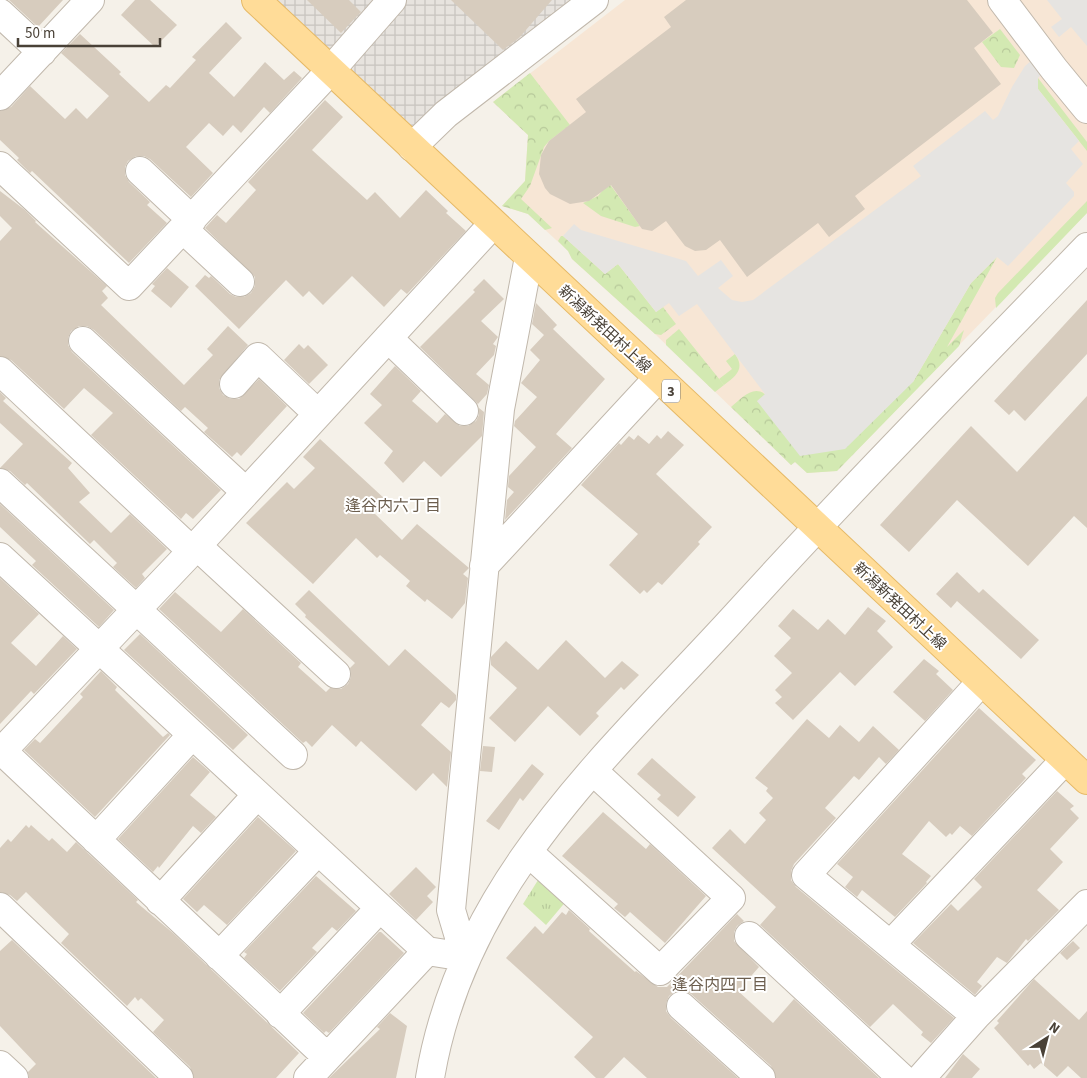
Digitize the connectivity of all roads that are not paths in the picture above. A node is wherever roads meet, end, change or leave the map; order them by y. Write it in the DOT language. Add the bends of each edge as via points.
graph roads {
  1 [pos="90,0"];
  2 [pos="256,0"];
  3 [pos="392,0"];
  4 [pos="594,0"];
  5 [pos="1002,0"];
  6 [pos="0,13"];
  7 [pos="42,52"];
  8 [pos="330,71"];
  9 [pos="0,96"];
  10 [pos="1087,109"];
  11 [pos="412,147"];
  12 [pos="0,166"];
  13 [pos="140,170"];
  14 [pos="187,224"];
  15 [pos="493,224"];
  16 [pos="1087,247"];
  17 [pos="529,257"];
  18 [pos="240,282"];
  19 [pos="388,338"];
  20 [pos="83,341"];
  21 [pos="0,371"];
  22 [pos="658,378"];
  23 [pos="234,384"];
  24 [pos="464,412"];
  25 [pos="318,414"];
  26 [pos="0,483"];
  27 [pos="246,492"];
  28 [pos="816,527"];
  29 [pos="194,548"];
  30 [pos="0,557"];
  31 [pos="484,566"];
  32 [pos="136,609"];
  33 [pos="98,648"];
  34 [pos="336,674"];
  35 [pos="981,682"];
  36 [pos="192,735"];
  37 [pos="2,748"];
  38 [pos="293,755"];
  39 [pos="1065,760"];
  40 [pos="593,771"];
  41 [pos="1087,780"];
  42 [pos="257,795"];
  43 [pos="96,840"];
  44 [pos="318,851"];
  45 [pos="528,852"];
  46 [pos="160,901"];
  47 [pos="1087,904"];
  48 [pos="0,907"];
  49 [pos="380,908"];
  50 [pos="749,936"];
  51 [pos="891,944"];
  52 [pos="427,951"];
  53 [pos="220,956"];
  54 [pos="465,958"];
  55 [pos="681,1006"];
  56 [pos="280,1014"];
  57 [pos="976,1016"];
  58 [pos="327,1058"];
  59 [pos="0,1065"];
  60 [pos="14,1078"];
  61 [pos="179,1078"];
  62 [pos="308,1078"];
  63 [pos="430,1078"];
  64 [pos="761,1078"];
  65 [pos="917,1078"];
  1 -- 7 [label="street"];
  2 -- 8 [label="main road, 新潟新発田村上線 / 3"];
  3 -- 8 [label="street"];
  4 -- 11 [label="street" via="446,114"];
  5 -- 10 [label="street"];
  6 -- 7 [label="street"];
  7 -- 9 [label="street"];
  8 -- 11 [label="main road, 新潟新発田村上線 / 3"];
  8 -- 14 [label="street"];
  11 -- 15 [label="main road, 新潟新発田村上線 / 3"];
  12 -- 14 [label="street" via="129,286"];
  13 -- 14 [label="street"];
  14 -- 18 [label="street"];
  15 -- 17 [label="main road, 新潟新発田村上線 / 3"];
  15 -- 19 [label="street"];
  16 -- 28 [label="street"];
  17 -- 22 [label="main road, 新潟新発田村上線 / 3"];
  17 -- 31 [label="street" via="500,409"];
  19 -- 24 [label="street"];
  19 -- 25 [label="street"];
  20 -- 27 [label="street"];
  21 -- 29 [label="street"];
  22 -- 28 [label="main road, 新潟新発田村上線 / 3"];
  22 -- 31 [label="street"];
  23 -- 25 [label="street" via="258,357"];
  25 -- 27 [label="street"];
  26 -- 32 [label="street"];
  27 -- 29 [label="street"];
  28 -- 35 [label="main road, 新潟新発田村上線 / 3"];
  28 -- 40 [label="street"];
  29 -- 32 [label="street"];
  29 -- 34 [label="street"];
  30 -- 33 [label="street"];
  31 -- 54 [label="street" via="451,910"];
  32 -- 33 [label="street"];
  32 -- 38 [label="street"];
  33 -- 36 [label="street"];
  33 -- 37 [label="street"];
  35 -- 39 [label="main road, 新潟新発田村上線 / 3"];
  35 -- 51 [label="street" via="806,875"];
  36 -- 42 [label="street"];
  36 -- 43 [label="street"];
  37 -- 43 [label="street"];
  39 -- 41 [label="main road, 新潟新発田村上線 / 3"];
  39 -- 51 [label="street"];
  40 -- 45 [label="street"];
  40 -- 45 [label="street" via="731,898 660,971"];
  42 -- 44 [label="street"];
  42 -- 46 [label="street"];
  43 -- 46 [label="street"];
  44 -- 49 [label="street"];
  44 -- 53 [label="street"];
  45 -- 54 [label="street" via="499,894"];
  46 -- 53 [label="street"];
  47 -- 57 [label="street"];
  48 -- 61 [label="street"];
  49 -- 52 [label="street"];
  49 -- 56 [label="street"];
  50 -- 65 [label="street"];
  51 -- 57 [label="street"];
  52 -- 54 [label="street"];
  52 -- 58 [label="street"];
  53 -- 56 [label="street"];
  54 -- 63 [label="street" via="437,1037"];
  55 -- 64 [label="street"];
  56 -- 58 [label="street"];
  57 -- 65 [label="street"];
  58 -- 62 [label="street"];
  59 -- 60 [label="street"];
}
